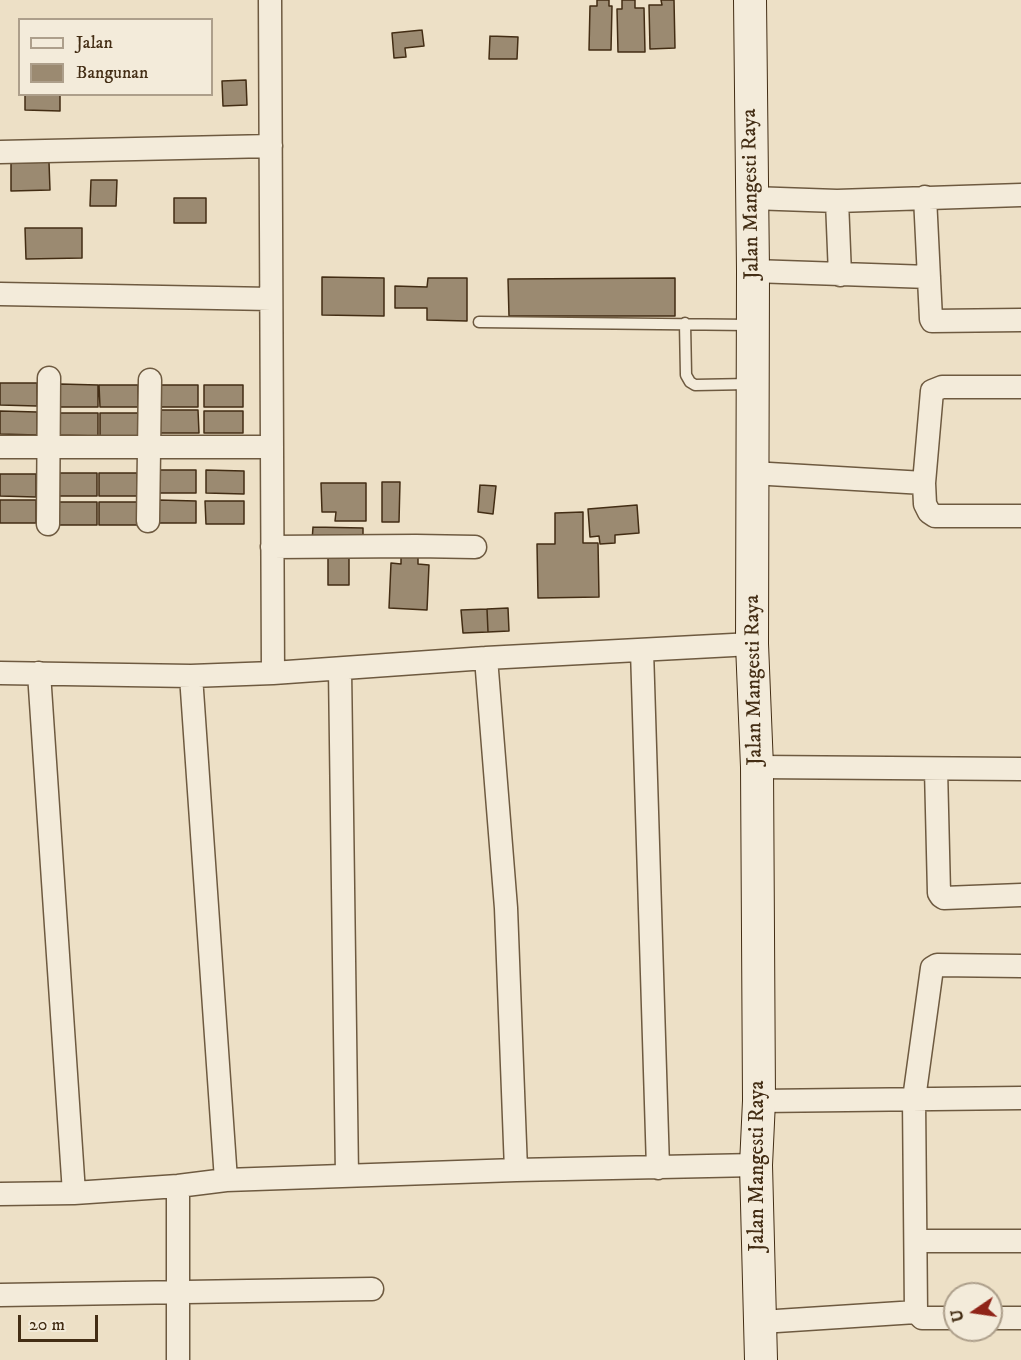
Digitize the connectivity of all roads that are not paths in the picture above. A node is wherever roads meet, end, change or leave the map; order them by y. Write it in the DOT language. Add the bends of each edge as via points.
graph roads {
  1 [pos="270,0"];
  2 [pos="750,0"];
  3 [pos="271,146"];
  4 [pos="0,152"];
  5 [pos="1021,195"];
  6 [pos="925,197"];
  7 [pos="751,198"];
  8 [pos="837,201"];
  9 [pos="753,271"];
  10 [pos="840,275"];
  11 [pos="929,277"];
  12 [pos="0,294"];
  13 [pos="271,299"];
  14 [pos="1021,320"];
  15 [pos="479,321"];
  16 [pos="685,323"];
  17 [pos="753,325"];
  18 [pos="49,378"];
  19 [pos="150,380"];
  20 [pos="753,384"];
  21 [pos="1021,387"];
  22 [pos="0,447"];
  23 [pos="48,447"];
  24 [pos="149,447"];
  25 [pos="272,447"];
  26 [pos="752,473"];
  27 [pos="924,483"];
  28 [pos="1021,516"];
  29 [pos="148,521"];
  30 [pos="48,524"];
  31 [pos="272,547"];
  32 [pos="475,547"];
  33 [pos="752,644"];
  34 [pos="642,650"];
  35 [pos="486,658"];
  36 [pos="340,669"];
  37 [pos="0,673"];
  38 [pos="39,673"];
  39 [pos="273,674"];
  40 [pos="190,676"];
  41 [pos="757,767"];
  42 [pos="936,769"];
  43 [pos="1021,769"];
  44 [pos="1021,895"];
  45 [pos="1021,966"];
  46 [pos="1021,1098"];
  47 [pos="914,1099"];
  48 [pos="759,1101"];
  49 [pos="756,1165"];
  50 [pos="658,1168"];
  51 [pos="516,1170"];
  52 [pos="347,1176"];
  53 [pos="226,1180"];
  54 [pos="178,1186"];
  55 [pos="74,1193"];
  56 [pos="0,1194"];
  57 [pos="916,1241"];
  58 [pos="1021,1241"];
  59 [pos="372,1289"];
  60 [pos="178,1292"];
  61 [pos="0,1295"];
  62 [pos="916,1312"];
  63 [pos="943,1318"];
  64 [pos="1003,1318"];
  65 [pos="1021,1318"];
  66 [pos="761,1322"];
  67 [pos="178,1360"];
  68 [pos="761,1360"];
  1 -- 3 [label="street"];
  2 -- 7 [label="street, Jalan Mangesti Raya"];
  3 -- 4 [label="street"];
  3 -- 13 [label="street"];
  5 -- 6 [label="street"];
  6 -- 8 [label="street"];
  6 -- 11 [label="street"];
  7 -- 8 [label="street"];
  7 -- 9 [label="street, Jalan Mangesti Raya"];
  8 -- 10 [label="street"];
  9 -- 10 [label="street"];
  9 -- 17 [label="street, Jalan Mangesti Raya"];
  10 -- 11 [label="street"];
  11 -- 14 [label="street" via="932,321"];
  12 -- 13 [label="street"];
  13 -- 25 [label="street"];
  15 -- 16 [label="lane"];
  16 -- 17 [label="lane"];
  16 -- 20 [label="lane" via="686,375 690,382"];
  17 -- 20 [label="street, Jalan Mangesti Raya"];
  18 -- 23 [label="street"];
  19 -- 24 [label="street"];
  20 -- 26 [label="street, Jalan Mangesti Raya"];
  21 -- 27 [label="street" via="942,387 932,391"];
  22 -- 23 [label="street"];
  23 -- 24 [label="street"];
  23 -- 30 [label="street"];
  24 -- 25 [label="street"];
  24 -- 29 [label="street"];
  25 -- 31 [label="street"];
  26 -- 27 [label="street"];
  26 -- 33 [label="street, Jalan Mangesti Raya"];
  27 -- 28 [label="street" via="925,504 935,516"];
  31 -- 32 [label="street"];
  31 -- 39 [label="street"];
  33 -- 34 [label="street"];
  33 -- 41 [label="street, Jalan Mangesti Raya"];
  34 -- 35 [label="street"];
  34 -- 50 [label="street"];
  35 -- 36 [label="street"];
  35 -- 51 [label="street" via="506,908"];
  36 -- 39 [label="street"];
  36 -- 52 [label="street"];
  37 -- 38 [label="street"];
  38 -- 40 [label="street"];
  38 -- 55 [label="street"];
  39 -- 40 [label="street"];
  40 -- 53 [label="street"];
  41 -- 42 [label="street"];
  41 -- 48 [label="street, Jalan Mangesti Raya"];
  42 -- 43 [label="street"];
  42 -- 44 [label="street" via="941,896"];
  45 -- 47 [label="street" via="934,966"];
  46 -- 47 [label="street"];
  47 -- 48 [label="street"];
  47 -- 57 [label="street"];
  48 -- 49 [label="street, Jalan Mangesti Raya"];
  49 -- 50 [label="street"];
  49 -- 66 [label="street, Jalan Mangesti Raya"];
  50 -- 51 [label="street"];
  51 -- 52 [label="street"];
  52 -- 53 [label="street"];
  53 -- 54 [label="street"];
  54 -- 55 [label="street"];
  54 -- 60 [label="street"];
  55 -- 56 [label="street"];
  57 -- 58 [label="street"];
  57 -- 62 [label="street"];
  59 -- 60 [label="street"];
  60 -- 61 [label="street"];
  60 -- 67 [label="street"];
  62 -- 63 [label="street" via="922,1318"];
  62 -- 66 [label="street"];
  64 -- 65 [label="street"];
  66 -- 68 [label="street, Jalan Mangesti Raya"];
}
